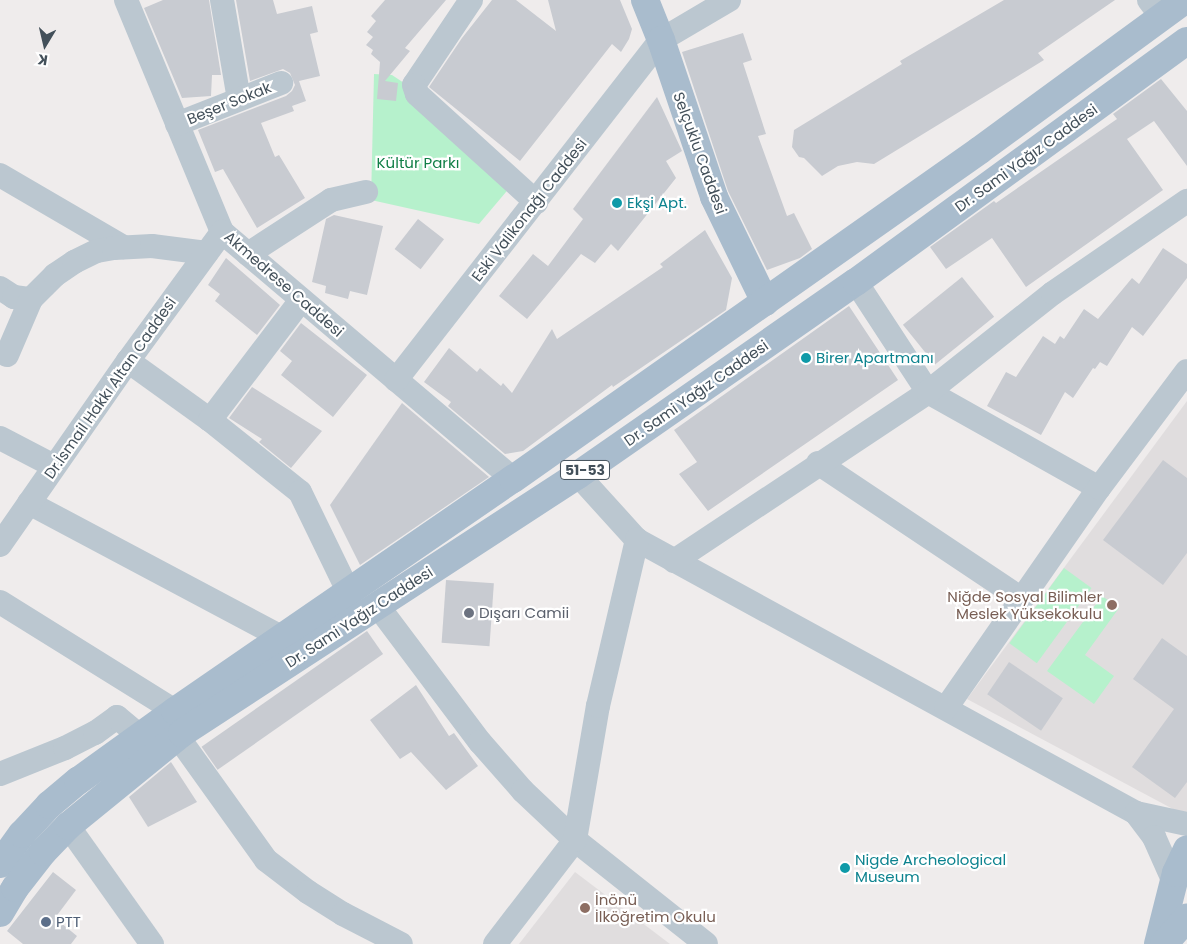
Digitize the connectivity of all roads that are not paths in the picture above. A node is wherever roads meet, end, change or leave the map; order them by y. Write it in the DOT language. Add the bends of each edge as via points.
graph roads {
  1 [pos="222,0"];
  2 [pos="472,0"];
  3 [pos="645,0"];
  4 [pos="729,0"];
  5 [pos="1185,0"];
  6 [pos="129,1"];
  7 [pos="1156,9"];
  8 [pos="661,40"];
  9 [pos="1184,48"];
  10 [pos="281,83"];
  11 [pos="239,99"];
  12 [pos="177,124"];
  13 [pos="0,175"];
  14 [pos="366,192"];
  15 [pos="1187,201"];
  16 [pos="536,202"];
  17 [pos="222,232"];
  18 [pos="123,247"];
  19 [pos="207,253"];
  20 [pos="248,254"];
  21 [pos="856,282"];
  22 [pos="0,288"];
  23 [pos="31,299"];
  24 [pos="301,300"];
  25 [pos="764,302"];
  26 [pos="7,355"];
  27 [pos="128,361"];
  28 [pos="1187,371"];
  29 [pos="396,380"];
  30 [pos="928,392"];
  31 [pos="210,420"];
  32 [pos="0,438"];
  33 [pos="818,463"];
  34 [pos="54,466"];
  35 [pos="578,475"];
  36 [pos="513,479"];
  37 [pos="1099,488"];
  38 [pos="29,503"];
  39 [pos="637,540"];
  40 [pos="0,545"];
  41 [pos="674,561"];
  42 [pos="349,593"];
  43 [pos="1022,598"];
  44 [pos="0,602"];
  45 [pos="377,605"];
  46 [pos="283,638"];
  47 [pos="946,708"];
  48 [pos="176,724"];
  49 [pos="140,736"];
  50 [pos="0,774"];
  51 [pos="1136,813"];
  52 [pos="1187,824"];
  53 [pos="68,826"];
  54 [pos="575,840"];
  55 [pos="1187,849"];
  56 [pos="0,864"];
  57 [pos="1174,882"];
  58 [pos="0,913"];
  59 [pos="1187,918"];
  60 [pos="152,944"];
  61 [pos="401,944"];
  62 [pos="495,944"];
  63 [pos="706,944"];
  64 [pos="1158,944"];
  65 [pos="1164,944"];
  1 -- 11 [label="street"];
  2 -- 16 [label="street" via="414,85 417,94"];
  3 -- 8 [label="main road, Selçuklu Caddesi"];
  4 -- 8 [label="street"];
  5 -- 7 [label="main road, Dr. Sami Yağız Caddesi / 51-53"];
  6 -- 12 [label="street, Akmedrese Caddesi"];
  7 -- 25 [label="main road, Dr. Sami Yağız Caddesi / 51-53" via="980,150"];
  8 -- 16 [label="street, Eski Valikonağı Caddesi"];
  8 -- 25 [label="main road, Selçuklu Caddesi" via="714,197"];
  9 -- 21 [label="main road, Dr. Sami Yağız Caddesi / 51-53"];
  10 -- 11 [label="street, Beşer Sokak"];
  11 -- 12 [label="street, Beşer Sokak"];
  12 -- 17 [label="street, Akmedrese Caddesi"];
  13 -- 18 [label="street"];
  14 -- 20 [label="street" via="331,200"];
  15 -- 30 [label="street" via="1053,293"];
  16 -- 29 [label="street, Eski Valikonağı Caddesi"];
  17 -- 19 [label="street, Dr.İsmail Hakkı Altan Caddesi"];
  17 -- 20 [label="street, Akmedrese Caddesi"];
  18 -- 19 [label="street" via="152,246"];
  18 -- 23 [label="street" via="97,251 74,262 55,275"];
  19 -- 27 [label="street, Dr.İsmail Hakkı Altan Caddesi"];
  20 -- 24 [label="street, Akmedrese Caddesi"];
  21 -- 30 [label="street"];
  21 -- 35 [label="main road, Dr. Sami Yağız Caddesi / 51-53"];
  22 -- 23 [label="street" via="14,297"];
  23 -- 26 [label="street"];
  24 -- 29 [label="street, Akmedrese Caddesi"];
  24 -- 31 [label="street"];
  25 -- 36 [label="main road, Dr. Sami Yağız Caddesi / 51-53"];
  27 -- 31 [label="street"];
  27 -- 34 [label="street, Dr.İsmail Hakkı Altan Caddesi"];
  28 -- 37 [label="street"];
  29 -- 36 [label="street, Akmedrese Caddesi"];
  30 -- 33 [label="street"];
  30 -- 37 [label="street"];
  31 -- 42 [label="street" via="300,492"];
  32 -- 34 [label="street"];
  33 -- 41 [label="street"];
  33 -- 43 [label="street"];
  34 -- 38 [label="street, Dr.İsmail Hakkı Altan Caddesi"];
  35 -- 39 [label="street"];
  35 -- 45 [label="main road, Dr. Sami Yağız Caddesi / 51-53"];
  36 -- 42 [label="main road, Dr. Sami Yağız Caddesi / 51-53"];
  37 -- 43 [label="street"];
  38 -- 40 [label="street, Dr.İsmail Hakkı Altan Caddesi"];
  38 -- 46 [label="street"];
  39 -- 41 [label="street"];
  39 -- 54 [label="street" via="598,706"];
  41 -- 47 [label="street"];
  42 -- 46 [label="main road, Dr. Sami Yağız Caddesi / 51-53"];
  43 -- 47 [label="street"];
  44 -- 48 [label="street"];
  45 -- 48 [label="main road, Dr. Sami Yağız Caddesi / 51-53"];
  45 -- 54 [label="street" via="480,742 523,790"];
  46 -- 48 [label="main road, Dr. Sami Yağız Caddesi / 51-53"];
  47 -- 51 [label="street"];
  48 -- 49 [label="main road, Dr. Sami Yağız Caddesi / 51-53"];
  48 -- 53 [label="main road, Dr. Sami Yağız Caddesi / 51-53"];
  48 -- 61 [label="street" via="266,860 343,914"];
  49 -- 50 [label="street" via="117,717 65,748"];
  49 -- 56 [label="main road, Dr. Sami Yağız Caddesi / 51-53" via="49,805"];
  51 -- 52 [label="street"];
  51 -- 57 [label="street" via="1154,837"];
  53 -- 58 [label="main road, Dr. Sami Yağız Caddesi / 51-53" via="43,852"];
  53 -- 60 [label="street"];
  54 -- 62 [label="street"];
  54 -- 63 [label="street"];
  55 -- 57 [label="main road"];
  57 -- 64 [label="main road"];
  59 -- 65 [label="main road"];
}
